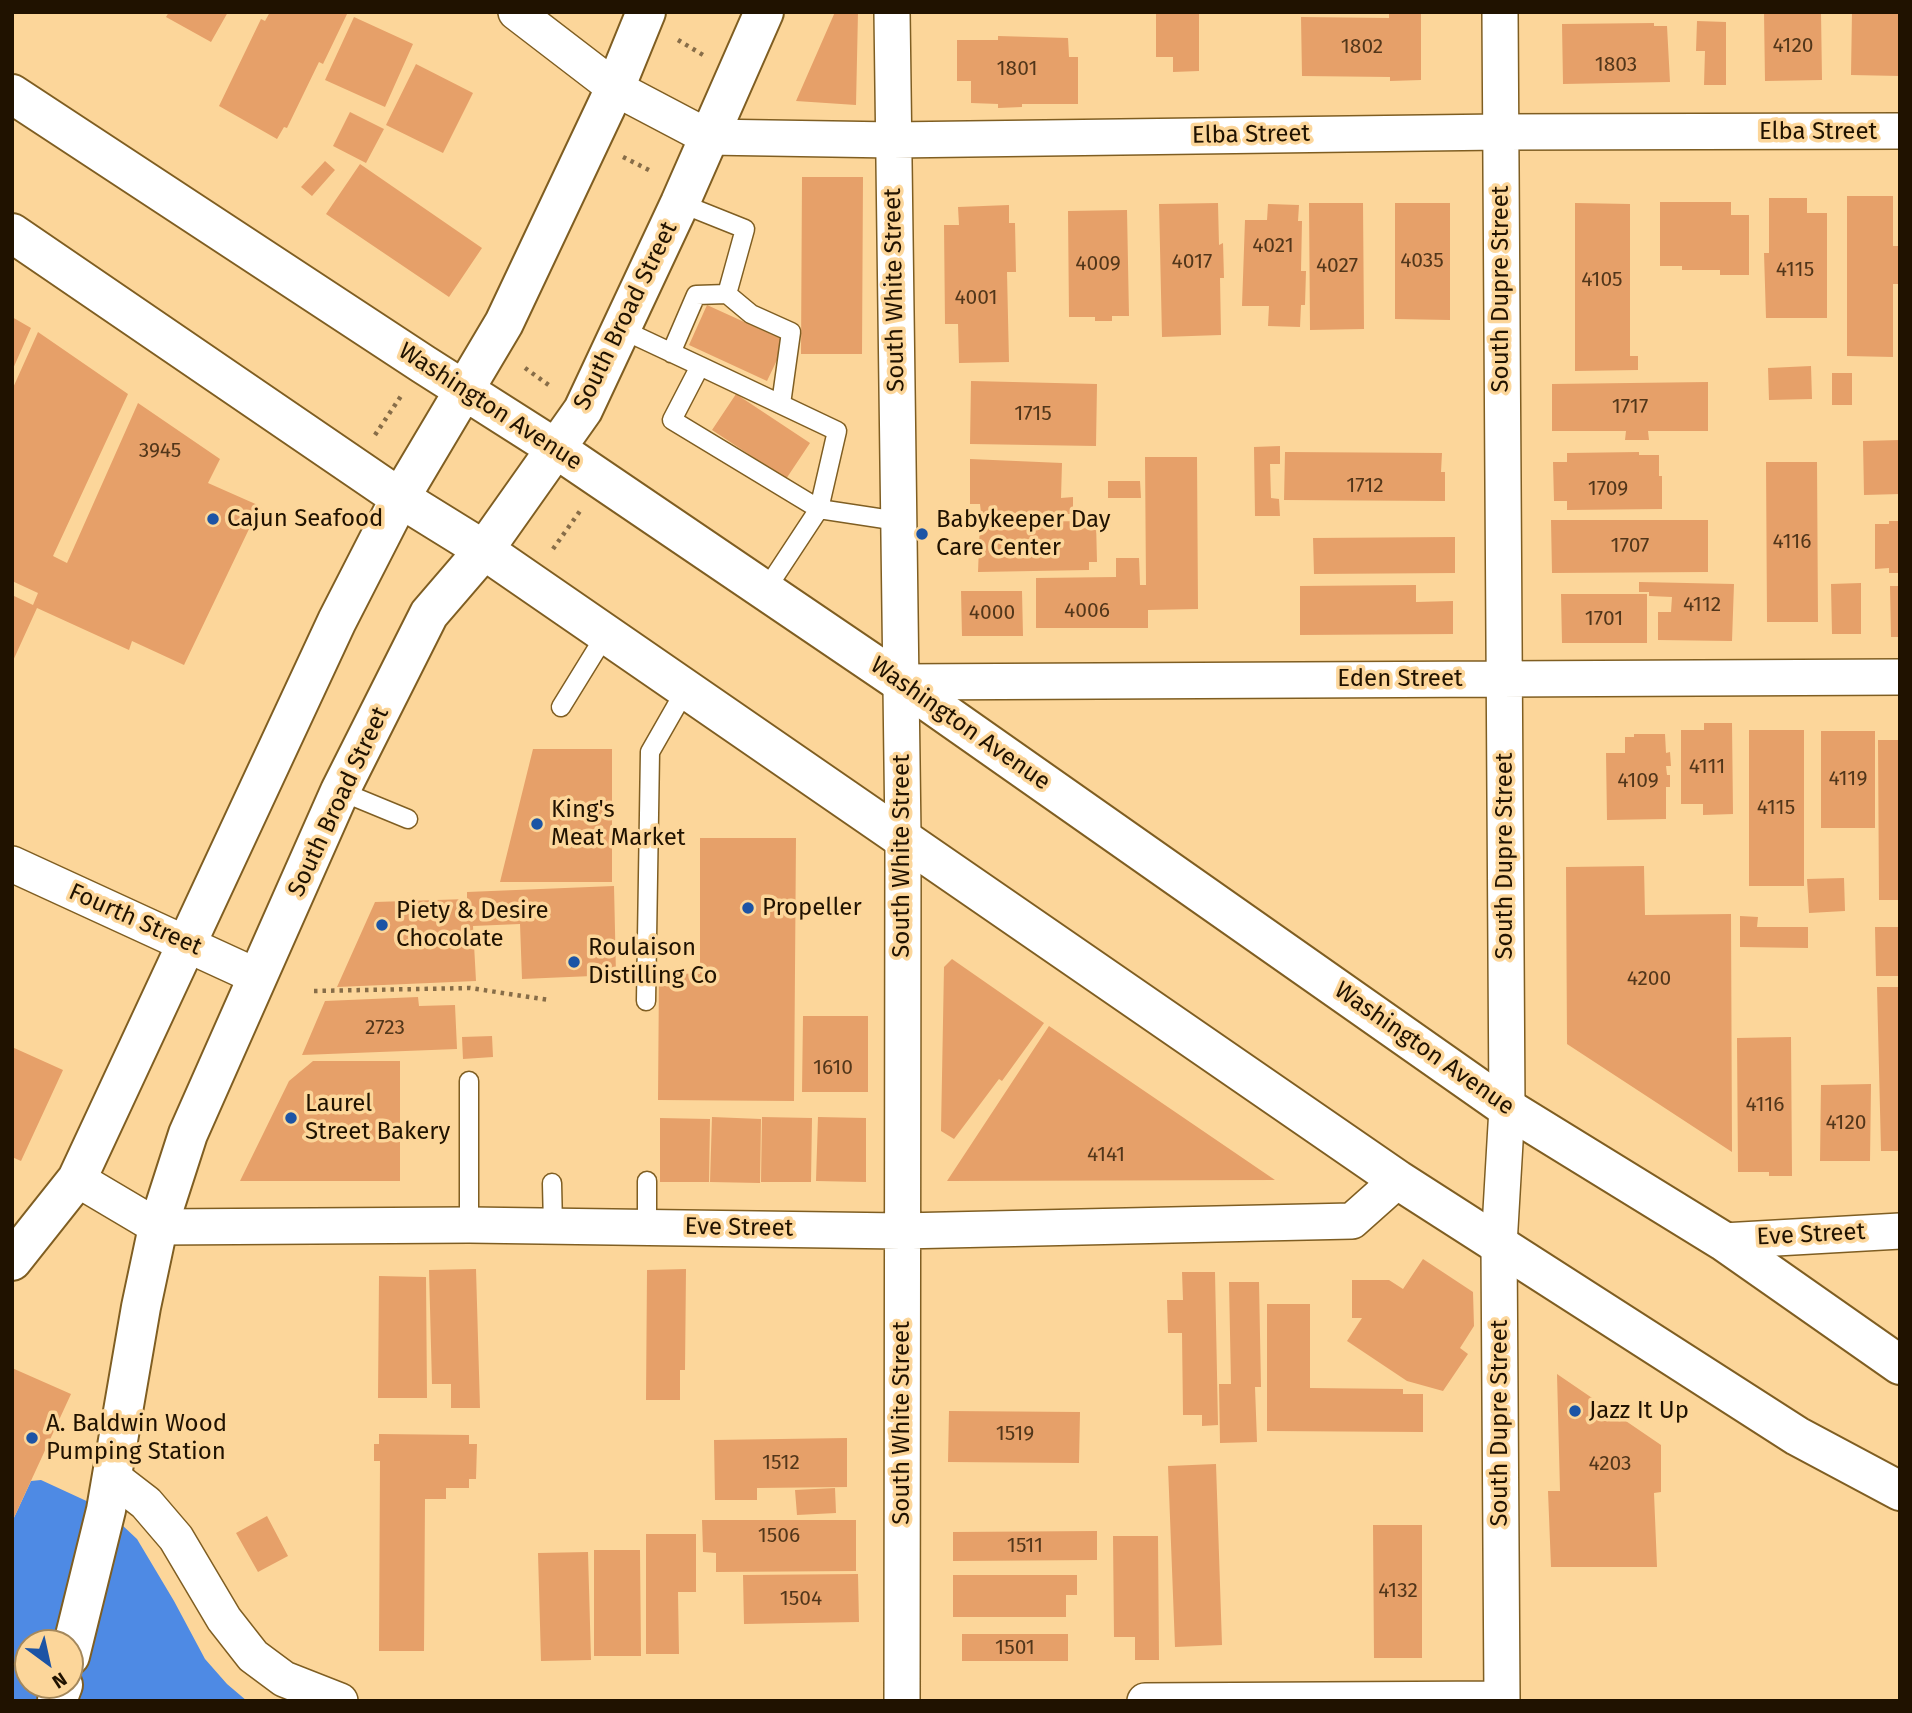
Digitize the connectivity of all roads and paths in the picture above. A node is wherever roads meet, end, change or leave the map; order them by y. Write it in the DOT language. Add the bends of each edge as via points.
graph roads {
  1 [pos="516,12"];
  2 [pos="764,12"];
  3 [pos="892,12"];
  4 [pos="1500,12"];
  5 [pos="658,24"];
  6 [pos="706,56"];
  7 [pos="615,88"];
  8 [pos="12,94"];
  9 [pos="1900,131"];
  10 [pos="1500,132"];
  11 [pos="708,137"];
  12 [pos="893,140"];
  13 [pos="616,154"];
  14 [pos="672,190"];
  15 [pos="12,233"];
  16 [pos="727,294"];
  17 [pos="621,329"];
  18 [pos="671,353"];
  19 [pos="700,366"];
  20 [pos="524,368"];
  21 [pos="464,391"];
  22 [pos="556,391"];
  23 [pos="402,395"];
  24 [pos="781,404"];
  25 [pos="375,436"];
  26 [pos="555,447"];
  27 [pos="400,498"];
  28 [pos="587,502"];
  29 [pos="819,509"];
  30 [pos="898,521"];
  31 [pos="484,550"];
  32 [pos="552,550"];
  33 [pos="765,591"];
  34 [pos="606,634"];
  35 [pos="1900,677"];
  36 [pos="1504,678"];
  37 [pos="900,682"];
  38 [pos="686,689"];
  39 [pos="561,706"];
  40 [pos="340,791"];
  41 [pos="408,819"];
  42 [pos="903,836"];
  43 [pos="12,864"];
  44 [pos="187,943"];
  45 [pos="258,977"];
  46 [pos="314,991"];
  47 [pos="549,1000"];
  48 [pos="646,1001"];
  49 [pos="469,1081"];
  50 [pos="1507,1108"];
  51 [pos="77,1179"];
  52 [pos="1398,1180"];
  53 [pos="648,1181"];
  54 [pos="552,1183"];
  55 [pos="470,1225"];
  56 [pos="553,1226"];
  57 [pos="647,1226"];
  58 [pos="158,1227"];
  59 [pos="1900,1230"];
  60 [pos="901,1231"];
  61 [pos="1723,1241"];
  62 [pos="1499,1245"];
  63 [pos="12,1261"];
  64 [pos="1900,1365"];
  65 [pos="1900,1491"];
  66 [pos="108,1493"];
  67 [pos="76,1629"];
  68 [pos="1502,1699"];
  69 [pos="340,1701"];
  70 [pos="902,1701"];
  71 [pos="1145,1701"];
  1 -- 7 [label="street, Elba Street"];
  2 -- 11 [label="street, South Broad Street"];
  3 -- 12 [label="street, South White Street"];
  4 -- 10 [label="street, South Dupre Street"];
  5 -- 6 [label="path"];
  5 -- 7 [label="street"];
  7 -- 11 [label="street, Elba Street"];
  7 -- 21 [label="street" via="504,323"];
  8 -- 21 [label="street, Washington Avenue"];
  9 -- 10 [label="street, Elba Street"];
  10 -- 12 [label="street, Elba Street"];
  10 -- 36 [label="street, South Dupre Street"];
  11 -- 12 [label="street, Elba Street"];
  11 -- 14 [label="street, South Broad Street"];
  12 -- 30 [label="street, South White Street"];
  13 -- 14 [label="path"];
  14 -- 16 [label="lane" via="745,229"];
  14 -- 17 [label="street, South Broad Street"];
  15 -- 27 [label="street"];
  16 -- 18 [label="lane" via="696,295"];
  16 -- 24 [label="lane" via="750,319 791,332"];
  17 -- 18 [label="lane"];
  17 -- 26 [label="street, South Broad Street" via="583,410"];
  18 -- 19 [label="lane"];
  19 -- 24 [label="lane" via="726,371"];
  19 -- 29 [label="lane" via="672,420"];
  20 -- 22 [label="path"];
  21 -- 26 [label="street, Washington Avenue"];
  21 -- 27 [label="street"];
  23 -- 25 [label="path"];
  24 -- 29 [label="lane" via="837,431"];
  26 -- 31 [label="street, South Broad Street"];
  26 -- 33 [label="street, Washington Avenue"];
  27 -- 31 [label="street"];
  27 -- 44 [label="street" via="337,621"];
  28 -- 32 [label="path"];
  29 -- 30 [label="lane"];
  29 -- 33 [label="lane"];
  30 -- 37 [label="street, South White Street"];
  31 -- 34 [label="street"];
  31 -- 40 [label="street, South Broad Street" via="429,614"];
  33 -- 37 [label="street, Washington Avenue"];
  34 -- 38 [label="street"];
  34 -- 39 [label="lane"];
  35 -- 36 [label="street, Eden Street"];
  36 -- 37 [label="street, Eden Street"];
  36 -- 50 [label="street, South Dupre Street"];
  37 -- 42 [label="street, South White Street"];
  37 -- 50 [label="street, Washington Avenue"];
  38 -- 42 [label="street"];
  38 -- 48 [label="lane" via="650,752"];
  40 -- 41 [label="lane"];
  40 -- 45 [label="street, South Broad Street"];
  42 -- 52 [label="street"];
  42 -- 60 [label="street, South White Street"];
  43 -- 44 [label="street, Fourth Street"];
  44 -- 45 [label="street, Fourth Street"];
  44 -- 51 [label="street"];
  45 -- 58 [label="street, South Broad Street" via="188,1133"];
  46 -- 47 [label="path" via="470,988"];
  49 -- 55 [label="lane"];
  50 -- 61 [label="street, Washington Avenue"];
  50 -- 62 [label="street, South Dupre Street"];
  51 -- 58 [label="street"];
  51 -- 63 [label="street"];
  52 -- 60 [label="street, Eve Street" via="1352,1221"];
  52 -- 62 [label="street"];
  53 -- 57 [label="lane"];
  54 -- 56 [label="lane"];
  55 -- 56 [label="street, Eve Street"];
  55 -- 58 [label="street, Eve Street"];
  56 -- 57 [label="street, Eve Street"];
  57 -- 60 [label="street, Eve Street"];
  58 -- 66 [label="street, South Broad Street"];
  59 -- 61 [label="street, Eve Street"];
  60 -- 70 [label="street, South White Street"];
  61 -- 64 [label="street, Washington Avenue"];
  62 -- 65 [label="street" via="1797,1436"];
  62 -- 68 [label="street, South Dupre Street"];
  66 -- 67 [label="street, South Broad Street"];
  66 -- 69 [label="street" via="146,1503 176,1538 224,1619 253,1656 284,1679"];
  68 -- 71 [label="street"];
}
